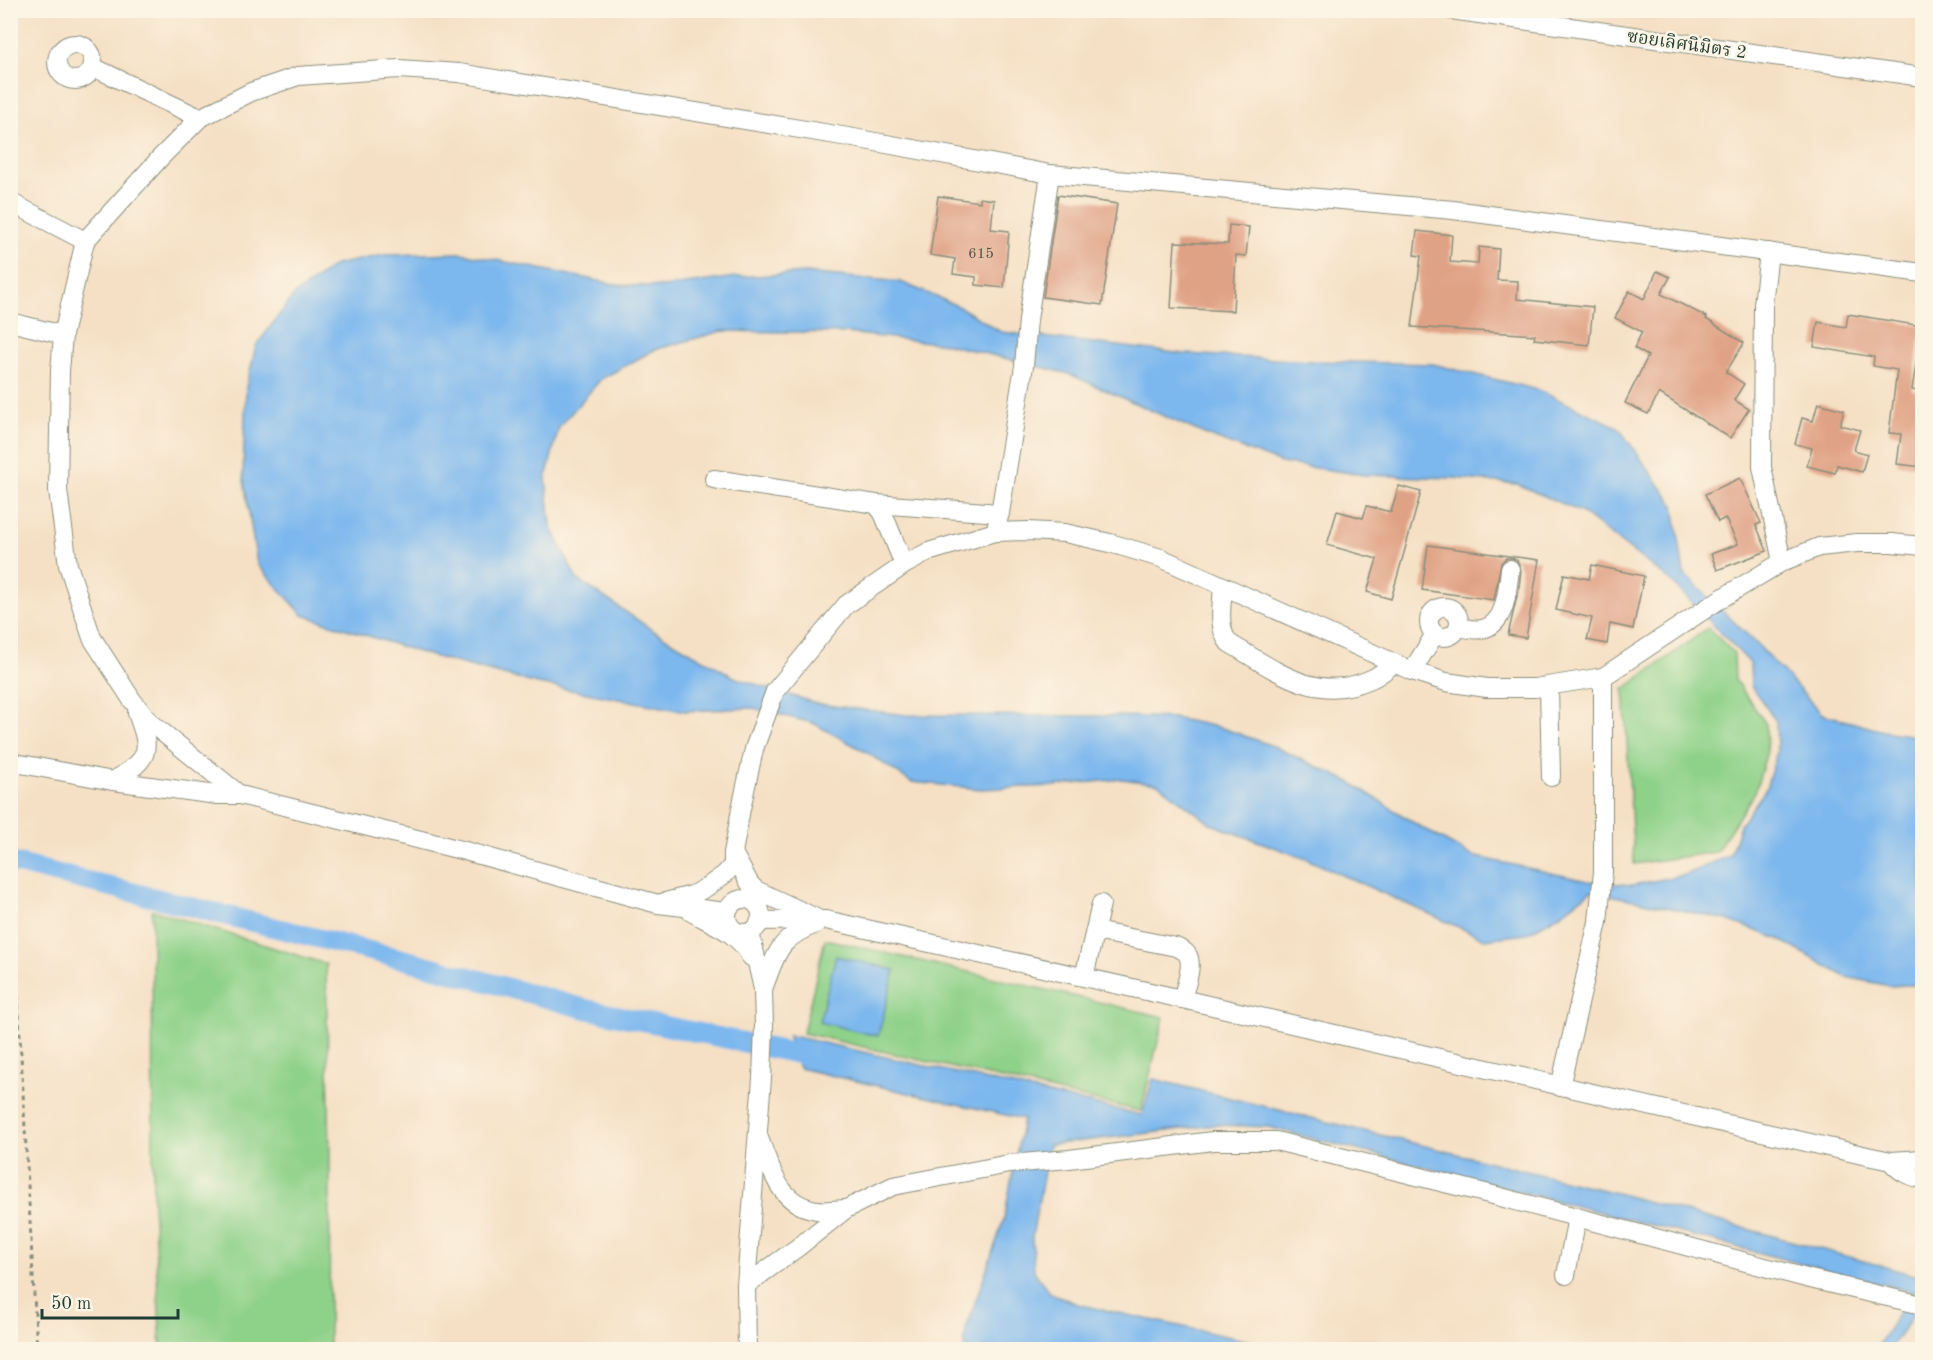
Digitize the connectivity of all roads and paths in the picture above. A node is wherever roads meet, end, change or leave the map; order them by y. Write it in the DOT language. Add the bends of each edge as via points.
graph roads {
  1 [pos="1451,10"];
  2 [pos="93,67"];
  3 [pos="1923,77"];
  4 [pos="200,118"];
  5 [pos="1050,174"];
  6 [pos="10,202"];
  7 [pos="86,241"];
  8 [pos="1769,252"];
  9 [pos="1923,273"];
  10 [pos="10,322"];
  11 [pos="63,335"];
  12 [pos="714,479"];
  13 [pos="876,504"];
  14 [pos="1000,513"];
  15 [pos="995,532"];
  16 [pos="1923,546"];
  17 [pos="1782,562"];
  18 [pos="903,565"];
  19 [pos="1510,569"];
  20 [pos="1223,586"];
  21 [pos="1459,627"];
  22 [pos="1435,634"];
  23 [pos="1394,663"];
  24 [pos="1412,671"];
  25 [pos="1603,677"];
  26 [pos="1549,687"];
  27 [pos="132,700"];
  28 [pos="10,762"];
  29 [pos="1551,777"];
  30 [pos="113,781"];
  31 [pos="240,795"];
  32 [pos="10,852"];
  33 [pos="733,859"];
  34 [pos="12,862"];
  35 [pos="658,904"];
  36 [pos="1101,904"];
  37 [pos="681,907"];
  38 [pos="731,907"];
  39 [pos="824,920"];
  40 [pos="755,926"];
  41 [pos="1095,931"];
  42 [pos="1084,977"];
  43 [pos="761,983"];
  44 [pos="1182,999"];
  45 [pos="1560,1087"];
  46 [pos="757,1134"];
  47 [pos="1923,1159"];
  48 [pos="1891,1161"];
  49 [pos="1923,1179"];
  50 [pos="846,1209"];
  51 [pos="1577,1217"];
  52 [pos="1566,1275"];
  53 [pos="746,1286"];
  54 [pos="1923,1305"];
  55 [pos="37,1350"];
  56 [pos="747,1350"];
  1 -- 3 [label="street, ซอยเลิศนิมิตร 2"];
  2 -- 4 [label="street"];
  4 -- 5 [label="street" via="298,76 399,69 459,73"];
  4 -- 7 [label="street"];
  5 -- 8 [label="street" via="1442,209"];
  5 -- 14 [label="street"];
  6 -- 7 [label="street"];
  7 -- 11 [label="street"];
  8 -- 9 [label="street"];
  8 -- 17 [label="street" via="1763,305 1762,467"];
  10 -- 11 [label="street"];
  11 -- 27 [label="street" via="58,490 68,565 92,638"];
  12 -- 13 [label="street"];
  13 -- 14 [label="street"];
  13 -- 18 [label="street"];
  14 -- 15 [label="street"];
  15 -- 18 [label="street" via="928,552"];
  15 -- 20 [label="street" via="1065,533 1110,543 1161,558"];
  16 -- 17 [label="street" via="1857,543 1819,547"];
  17 -- 25 [label="street"];
  18 -- 33 [label="street" via="846,605 771,701 754,749"];
  19 -- 21 [label="street" via="1504,604 1492,626"];
  20 -- 23 [label="street"];
  20 -- 23 [label="street" via="1221,627 1229,643 1296,682 1323,688 1352,686 1373,679"];
  21 -- 22 [label="street" via="1447,637"];
  21 -- 22 [label="street" via="1456,612 1441,607 1430,617 1429,625"];
  22 -- 24 [label="street"];
  23 -- 24 [label="street"];
  24 -- 26 [label="street" via="1446,682 1487,688"];
  25 -- 26 [label="street"];
  25 -- 45 [label="street" via="1603,872 1598,922"];
  26 -- 29 [label="street"];
  27 -- 30 [label="street" via="147,739 146,752 133,768"];
  27 -- 31 [label="street" via="151,723"];
  28 -- 30 [label="street"];
  30 -- 31 [label="street"];
  31 -- 35 [label="street"];
  32 -- 34 [label="path"];
  33 -- 35 [label="street" via="725,874 707,887"];
  33 -- 38 [label="street"];
  33 -- 39 [label="street" via="756,890"];
  34 -- 55 [label="path"];
  35 -- 37 [label="street"];
  36 -- 41 [label="street"];
  37 -- 38 [label="street"];
  37 -- 43 [label="street" via="743,943"];
  38 -- 40 [label="street" via="727,920 730,927 737,931"];
  38 -- 40 [label="street" via="743,899 751,900 760,912"];
  39 -- 40 [label="street"];
  39 -- 42 [label="street"];
  39 -- 43 [label="street" via="785,941"];
  40 -- 43 [label="street"];
  41 -- 42 [label="street"];
  41 -- 44 [label="street" via="1185,952 1189,968"];
  42 -- 44 [label="street"];
  43 -- 46 [label="street" via="764,1026"];
  44 -- 45 [label="street"];
  45 -- 48 [label="street"];
  46 -- 50 [label="street" via="778,1186 795,1202 817,1210"];
  46 -- 53 [label="street"];
  47 -- 48 [label="street"];
  48 -- 49 [label="street" via="1896,1169"];
  50 -- 51 [label="street" via="893,1186 1009,1164 1213,1140 1276,1140"];
  50 -- 53 [label="street"];
  51 -- 52 [label="street"];
  51 -- 54 [label="street" via="1810,1280"];
  53 -- 56 [label="street"];
}
